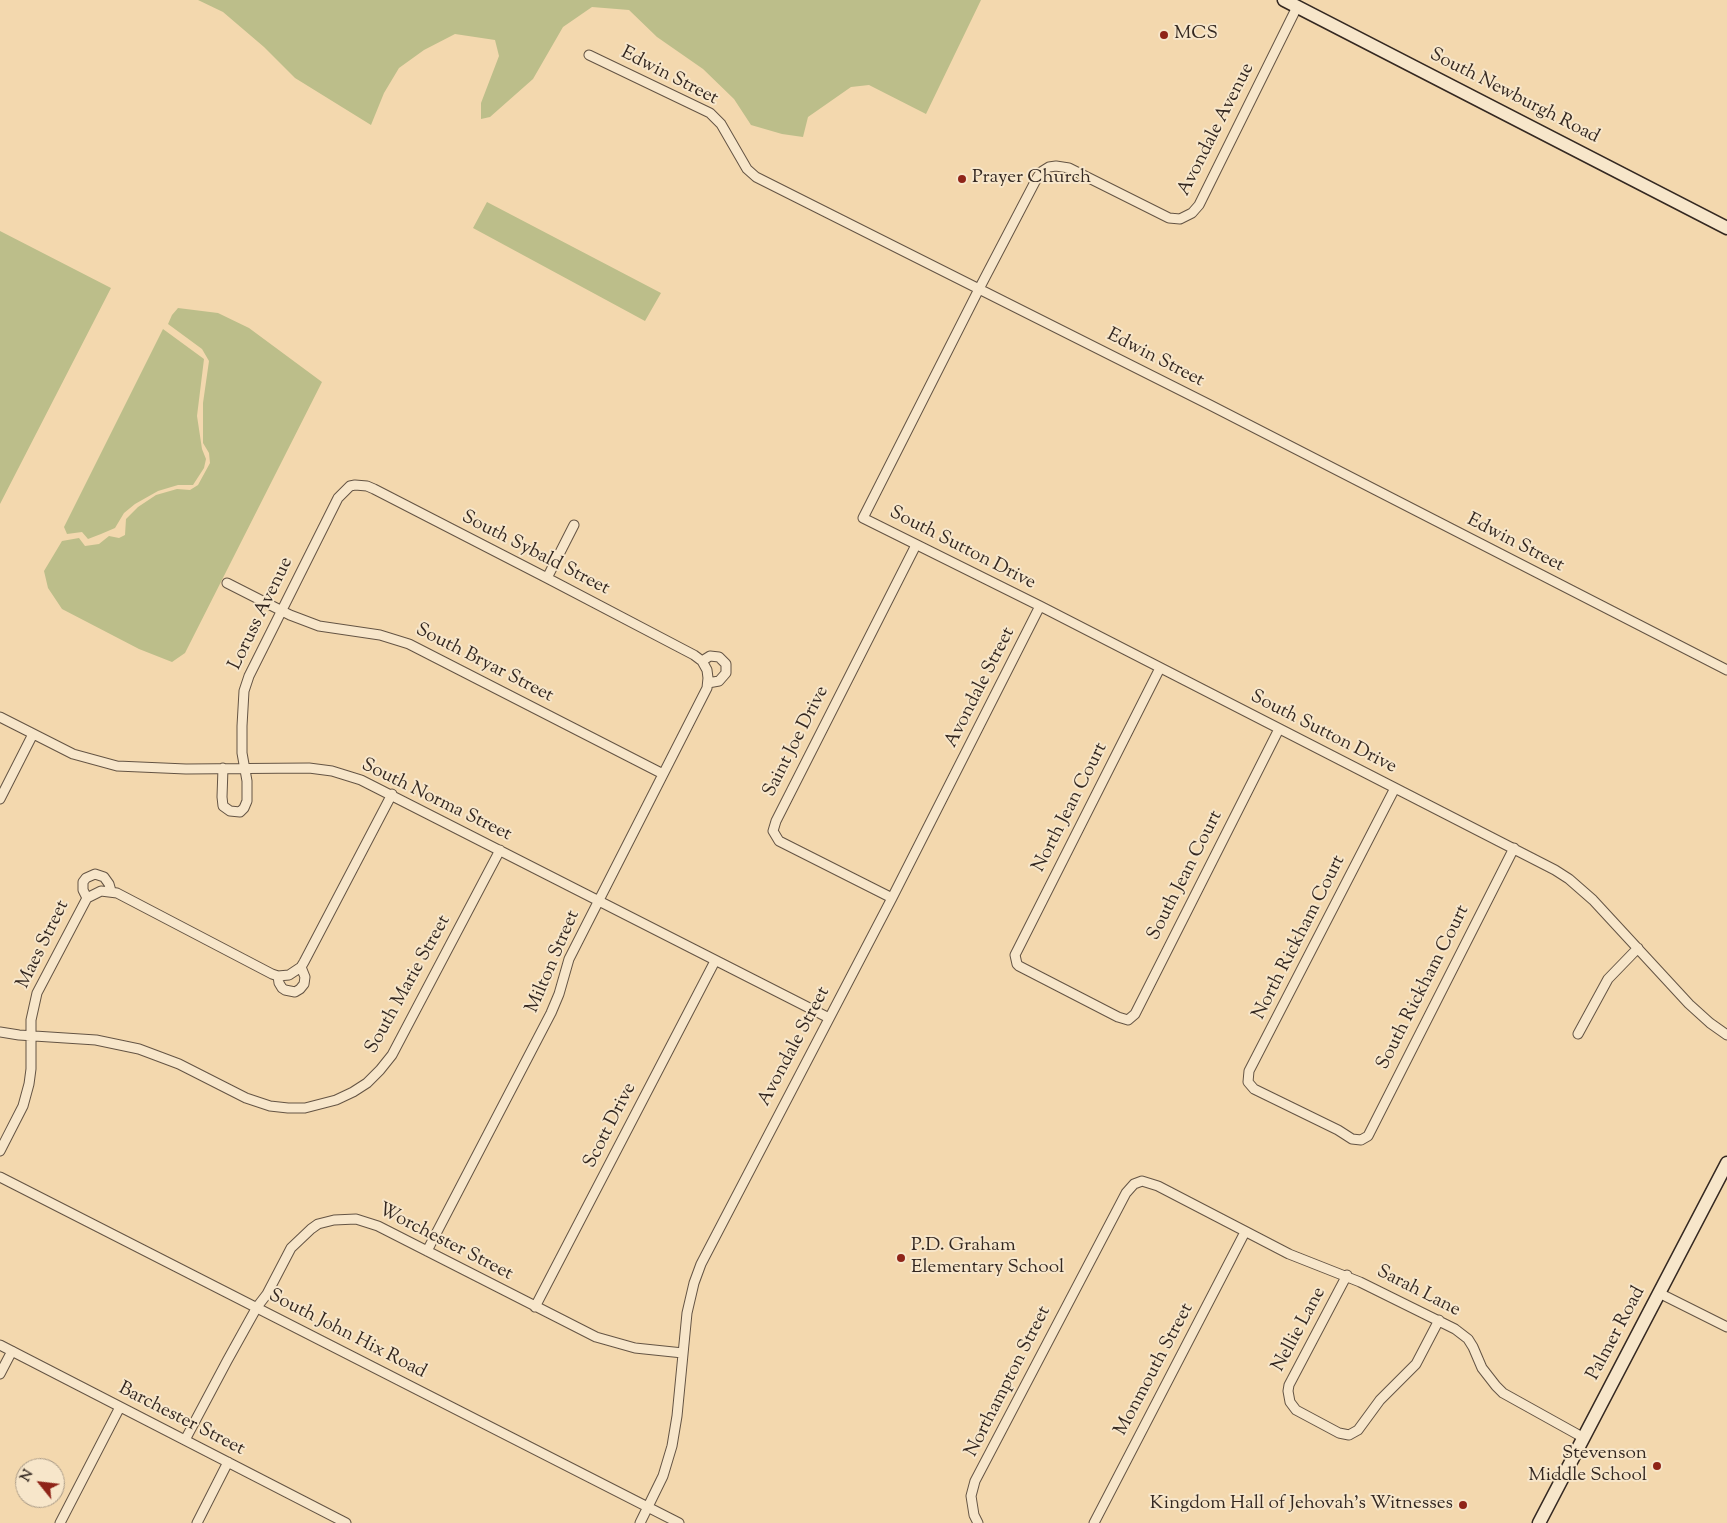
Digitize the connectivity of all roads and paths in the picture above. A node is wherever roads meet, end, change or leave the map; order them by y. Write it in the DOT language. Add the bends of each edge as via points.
graph roads {
  1 [pos="1284,0"];
  2 [pos="1297,7"];
  3 [pos="589,55"];
  4 [pos="1727,228"];
  5 [pos="979,289"];
  6 [pos="350,486"];
  7 [pos="574,525"];
  8 [pos="916,545"];
  9 [pos="547,578"];
  10 [pos="227,583"];
  11 [pos="1040,606"];
  12 [pos="281,610"];
  13 [pos="702,661"];
  14 [pos="726,664"];
  15 [pos="1160,668"];
  16 [pos="1727,670"];
  17 [pos="708,683"];
  18 [pos="0,717"];
  19 [pos="1279,729"];
  20 [pos="33,734"];
  21 [pos="223,768"];
  22 [pos="245,768"];
  23 [pos="663,774"];
  24 [pos="1395,788"];
  25 [pos="392,794"];
  26 [pos="0,798"];
  27 [pos="1514,848"];
  28 [pos="500,850"];
  29 [pos="111,891"];
  30 [pos="86,898"];
  31 [pos="892,898"];
  32 [pos="598,901"];
  33 [pos="1638,948"];
  34 [pos="715,961"];
  35 [pos="301,967"];
  36 [pos="278,976"];
  37 [pos="1110,1013"];
  38 [pos="829,1018"];
  39 [pos="0,1032"];
  40 [pos="1578,1034"];
  41 [pos="1727,1035"];
  42 [pos="31,1036"];
  43 [pos="1361,1140"];
  44 [pos="0,1151"];
  45 [pos="1727,1162"];
  46 [pos="0,1177"];
  47 [pos="1245,1232"];
  48 [pos="427,1251"];
  49 [pos="1347,1275"];
  50 [pos="1659,1293"];
  51 [pos="257,1307"];
  52 [pos="535,1307"];
  53 [pos="1439,1320"];
  54 [pos="1727,1327"];
  55 [pos="0,1345"];
  56 [pos="12,1352"];
  57 [pos="683,1353"];
  58 [pos="0,1374"];
  59 [pos="120,1407"];
  60 [pos="1584,1438"];
  61 [pos="185,1440"];
  62 [pos="228,1462"];
  63 [pos="649,1508"];
  64 [pos="334,1520"];
  65 [pos="60,1523"];
  66 [pos="197,1523"];
  67 [pos="346,1523"];
  68 [pos="640,1523"];
  69 [pos="679,1523"];
  70 [pos="978,1523"];
  71 [pos="1094,1523"];
  72 [pos="1539,1523"];
  1 -- 2 [label="main road, South Newburgh Road"];
  2 -- 4 [label="main road, South Newburgh Road"];
  2 -- 5 [label="street, Avondale Avenue" via="1192,214 1180,219 1169,218 1069,168 1060,165 1049,167 1036,178"];
  3 -- 5 [label="street, Edwin Street" via="710,113 721,124 747,169 756,177"];
  5 -- 8 [label="street, South Sutton Drive" via="863,518"];
  5 -- 16 [label="street, Edwin Street"];
  6 -- 9 [label="street, South Sybald Street" via="374,489"];
  6 -- 12 [label="street, Loruss Avenue" via="338,498"];
  7 -- 9 [label="street"];
  8 -- 11 [label="street, South Sutton Drive"];
  8 -- 31 [label="street, Saint Joe Drive" via="773,831 779,841"];
  9 -- 13 [label="street, South Sybald Street"];
  10 -- 12 [label="street, South Bryar Street"];
  11 -- 15 [label="street, South Sutton Drive"];
  11 -- 31 [label="street, Avondale Street"];
  12 -- 22 [label="street, Loruss Avenue" via="253,665 244,691 242,753"];
  12 -- 23 [label="street, South Bryar Street" via="319,626 380,635 409,644"];
  13 -- 14 [label="street, South Sybald Street" via="710,656 719,657"];
  13 -- 17 [label="street, South Sybald Street"];
  14 -- 17 [label="street, Milton Street" via="726,673 719,681"];
  15 -- 19 [label="street, South Sutton Drive"];
  15 -- 37 [label="street, North Jean Court" via="1014,955 1017,964"];
  17 -- 23 [label="street, Milton Street"];
  18 -- 20 [label="street, South Norma Street"];
  19 -- 24 [label="street, South Sutton Drive"];
  19 -- 37 [label="street, South Jean Court" via="1136,1014 1128,1020"];
  20 -- 21 [label="street, South Norma Street" via="73,754 104,764 136,768"];
  20 -- 26 [label="street"];
  21 -- 22 [label="street, South Norma Street"];
  21 -- 22 [label="street, Loruss Avenue" via="223,804 234,812 242,810 246,801"];
  22 -- 25 [label="street, South Norma Street" via="325,770 361,780"];
  23 -- 32 [label="street, Milton Street"];
  24 -- 27 [label="street, South Sutton Drive"];
  24 -- 43 [label="street, North Rickham Court" via="1247,1077 1251,1086 1352,1139"];
  25 -- 28 [label="street, South Norma Street"];
  25 -- 35 [label="street, Maes Street"];
  27 -- 33 [label="street, South Sutton Drive" via="1569,879"];
  27 -- 43 [label="street, South Rickham Court" via="1368,1136"];
  28 -- 32 [label="street, South Norma Street"];
  28 -- 42 [label="street, South Marie Street" via="392,1055 367,1082 336,1100 305,1108 270,1106 139,1049 96,1040"];
  29 -- 30 [label="street, Maes Street" via="96,892"];
  29 -- 30 [label="street, Maes Street" via="104,877 95,874 83,882"];
  29 -- 36 [label="street, Maes Street"];
  30 -- 42 [label="street, Maes Street" via="37,993"];
  31 -- 38 [label="street, Avondale Street"];
  32 -- 34 [label="street, South Norma Street"];
  32 -- 48 [label="street, Milton Street" via="569,959 551,1013"];
  33 -- 40 [label="street" via="1608,978"];
  33 -- 41 [label="street, South Sutton Drive" via="1689,1004"];
  34 -- 38 [label="street, South Norma Street"];
  34 -- 52 [label="street, Scott Drive"];
  35 -- 36 [label="street" via="289,975"];
  35 -- 36 [label="street, Maes Street" via="304,984 294,992 282,988"];
  38 -- 57 [label="street, Avondale Street" via="701,1264 689,1300"];
  39 -- 42 [label="street, South Marie Street"];
  42 -- 44 [label="street, Maes Street" via="31,1069 26,1096"];
  45 -- 50 [label="main road, Palmer Road"];
  46 -- 51 [label="street, South John Hix Road"];
  47 -- 49 [label="street, Sarah Lane" via="1318,1267"];
  47 -- 70 [label="street, Northampton Street" via="1150,1182 1137,1182 1130,1187 975,1481 971,1496"];
  47 -- 71 [label="street, Monmouth Street"];
  48 -- 51 [label="street, Worchester Street" via="366,1221 343,1218 318,1224 291,1248"];
  48 -- 52 [label="street, Worchester Street"];
  49 -- 53 [label="street, Sarah Lane"];
  49 -- 53 [label="street, Nellie Lane" via="1288,1391 1296,1410 1339,1433 1349,1435 1358,1430 1380,1400 1416,1364"];
  50 -- 54 [label="street"];
  50 -- 60 [label="main road, Palmer Road"];
  51 -- 61 [label="street, Worchester Street"];
  51 -- 63 [label="street, South John Hix Road"];
  52 -- 57 [label="street, Worchester Street" via="608,1342"];
  53 -- 60 [label="street, Sarah Lane" via="1468,1339 1488,1376 1504,1393"];
  55 -- 56 [label="street, Barchester Street"];
  56 -- 58 [label="street"];
  56 -- 59 [label="street, Barchester Street"];
  57 -- 63 [label="street, Avondale Street" via="672,1446"];
  59 -- 61 [label="street, Barchester Street"];
  59 -- 65 [label="street"];
  60 -- 72 [label="main road, Palmer Road"];
  61 -- 62 [label="street, Barchester Street"];
  62 -- 64 [label="street, Barchester Street"];
  62 -- 66 [label="street"];
  63 -- 68 [label="street, Avondale Street"];
  63 -- 69 [label="street, South John Hix Road"];
  64 -- 67 [label="street, Barchester Street"];
}
